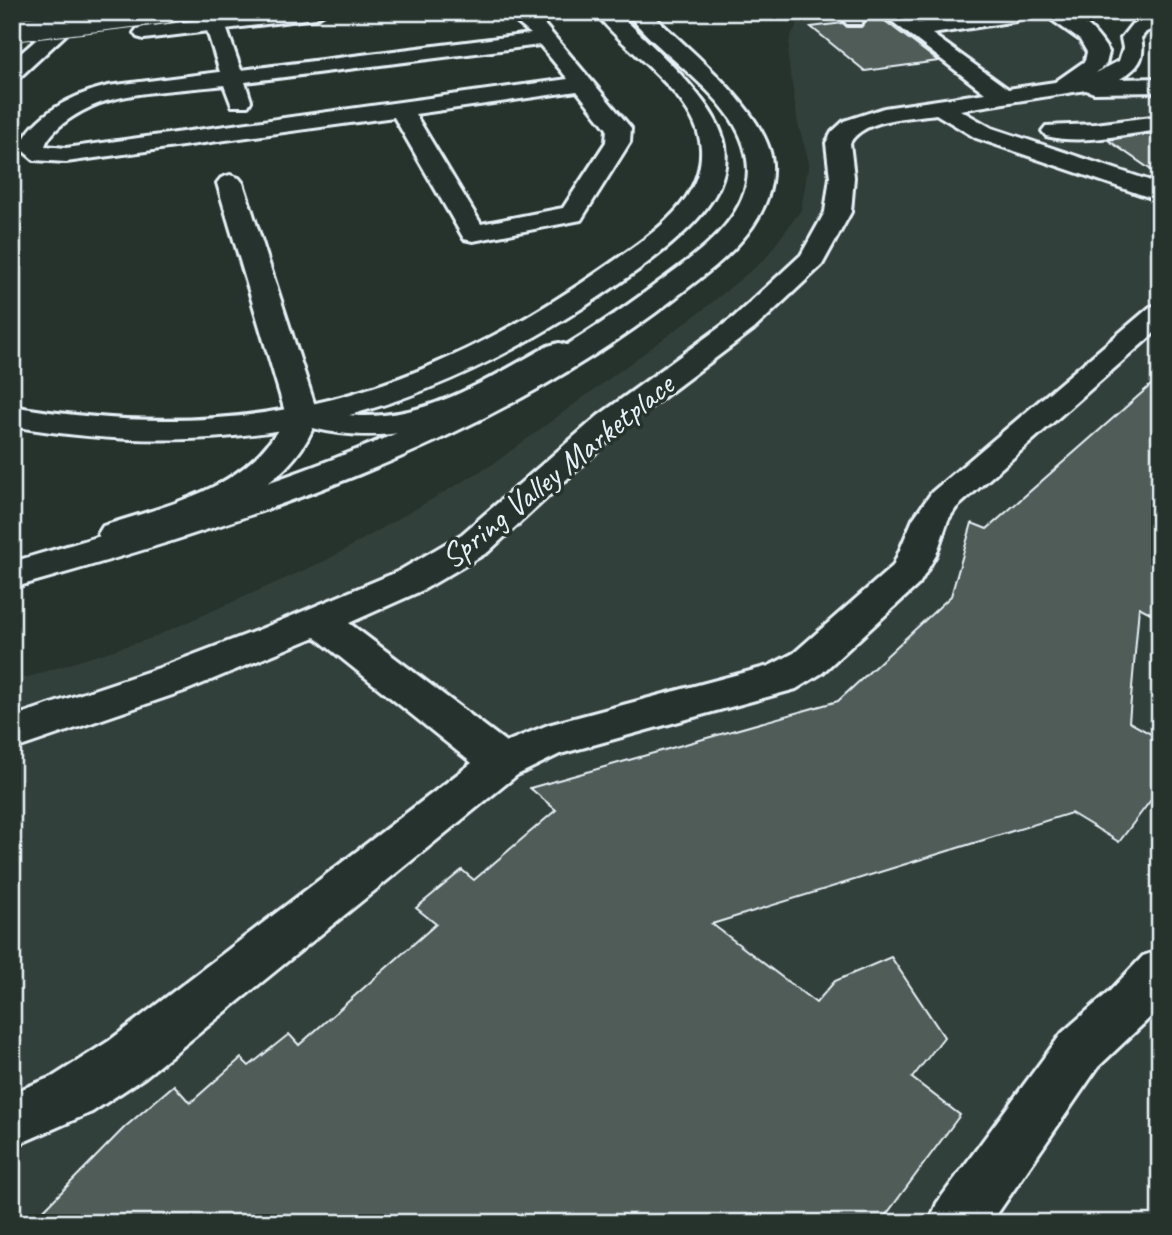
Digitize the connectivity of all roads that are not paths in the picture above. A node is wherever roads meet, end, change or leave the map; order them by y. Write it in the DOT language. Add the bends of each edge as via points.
graph roads {
  1 [pos="22,12"];
  2 [pos="78,12"];
  3 [pos="165,12"];
  4 [pos="316,12"];
  5 [pos="605,12"];
  6 [pos="637,12"];
  7 [pos="890,12"];
  8 [pos="1060,13"];
  9 [pos="1004,15"];
  10 [pos="12,19"];
  11 [pos="502,19"];
  12 [pos="1160,19"];
  13 [pos="215,24"];
  14 [pos="12,30"];
  15 [pos="914,30"];
  16 [pos="1124,33"];
  17 [pos="545,38"];
  18 [pos="299,46"];
  19 [pos="12,48"];
  20 [pos="12,60"];
  21 [pos="295,70"];
  22 [pos="12,72"];
  23 [pos="232,78"];
  24 [pos="583,83"];
  25 [pos="1160,85"];
  26 [pos="1059,88"];
  27 [pos="1005,97"];
  28 [pos="940,106"];
  29 [pos="401,109"];
  30 [pos="1160,122"];
  31 [pos="250,130"];
  32 [pos="1054,131"];
  33 [pos="230,183"];
  34 [pos="1160,193"];
  35 [pos="679,281"];
  36 [pos="1160,313"];
  37 [pos="302,415"];
  38 [pos="12,416"];
  39 [pos="12,573"];
  40 [pos="319,620"];
  41 [pos="12,734"];
  42 [pos="502,763"];
  43 [pos="1160,972"];
  44 [pos="12,1120"];
  45 [pos="957,1223"];
  1 -- 10 [label="main road"];
  2 -- 20 [label="main road"];
  2 -- 22 [label="main road"];
  3 -- 14 [label="main road, bridge"];
  4 -- 13 [label="main road"];
  5 -- 37 [label="main road" via="688,98 707,126 712,164 706,185 692,206 636,258 499,346 402,389"];
  6 -- 35 [label="main road" via="732,106 759,154 759,185 746,217 724,243"];
  7 -- 15 [label="main road"];
  8 -- 16 [label="main road"];
  8 -- 26 [label="main road" via="1088,36 1098,58"];
  9 -- 15 [label="main road"];
  11 -- 17 [label="main road" via="526,21"];
  12 -- 16 [label="main road"];
  13 -- 19 [label="main road"];
  13 -- 23 [label="main road"];
  15 -- 27 [label="main road"];
  16 -- 26 [label="main road, Spring Valley Marketplace" via="1132,57 1122,70"];
  17 -- 21 [label="main road"];
  17 -- 24 [label="main road"];
  18 -- 21 [label="main road" via="289,55"];
  21 -- 23 [label="main road"];
  23 -- 31 [label="main road"];
  23 -- 31 [label="main road" via="99,95 57,120 35,138 32,148 43,155 66,155"];
  24 -- 29 [label="main road"];
  24 -- 29 [label="main road" via="616,123 621,137 575,211 562,218 473,233"];
  25 -- 26 [label="main road"];
  26 -- 27 [label="main road, Spring Valley Marketplace"];
  27 -- 28 [label="main road, Spring Valley Marketplace"];
  28 -- 34 [label="main road" via="984,133"];
  28 -- 40 [label="main road, Spring Valley Marketplace" via="871,118 845,131 838,143 841,202 830,231 803,268 744,323 608,424 456,556"];
  29 -- 31 [label="main road"];
  30 -- 32 [label="main road" via="1086,132"];
  33 -- 37 [label="main road"];
  35 -- 37 [label="main road" via="571,346 424,418 392,426 357,427"];
  35 -- 39 [label="main road" via="540,376 408,441 274,494"];
  36 -- 42 [label="main road" via="944,500 906,575 808,663 764,683 548,741"];
  37 -- 38 [label="main road" via="246,424 148,430 78,427"];
  37 -- 39 [label="main road" via="279,456 237,487"];
  40 -- 41 [label="main road, Spring Valley Marketplace" via="173,679"];
  40 -- 42 [label="main road"];
  42 -- 44 [label="main road" via="127,1059 73,1094"];
  43 -- 45 [label="main road" via="1080,1050"];
}
